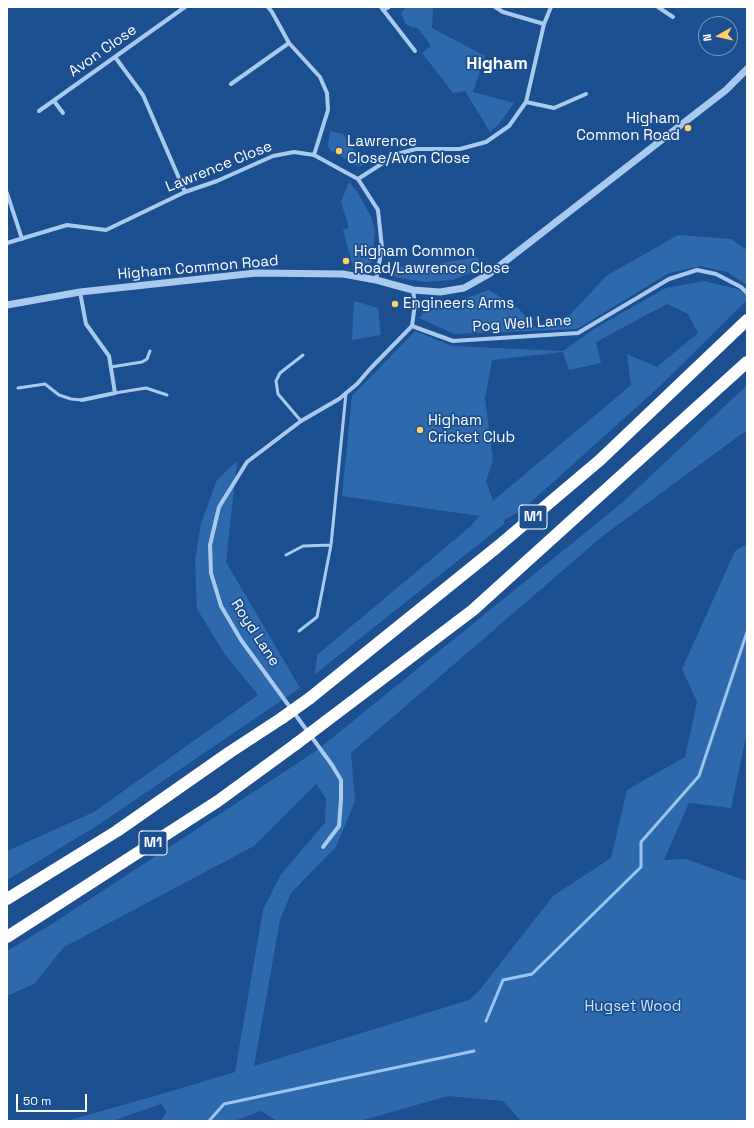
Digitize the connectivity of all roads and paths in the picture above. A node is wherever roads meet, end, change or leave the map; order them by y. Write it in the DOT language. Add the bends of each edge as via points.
graph roads {
  1 [pos="185,7"];
  2 [pos="268,7"];
  3 [pos="389,7"];
  4 [pos="495,7"];
  5 [pos="551,7"];
  6 [pos="658,7"];
  7 [pos="382,9"];
  8 [pos="673,17"];
  9 [pos="544,24"];
  10 [pos="289,43"];
  11 [pos="415,51"];
  12 [pos="115,57"];
  13 [pos="747,69"];
  14 [pos="231,84"];
  15 [pos="586,94"];
  16 [pos="54,101"];
  17 [pos="526,102"];
  18 [pos="39,112"];
  19 [pos="63,113"];
  20 [pos="314,155"];
  21 [pos="358,179"];
  22 [pos="185,192"];
  23 [pos="7,193"];
  24 [pos="22,238"];
  25 [pos="7,243"];
  26 [pos="376,280"];
  27 [pos="413,290"];
  28 [pos="80,292"];
  29 [pos="747,293"];
  30 [pos="7,305"];
  31 [pos="746,322"];
  32 [pos="412,326"];
  33 [pos="150,351"];
  34 [pos="303,355"];
  35 [pos="747,362"];
  36 [pos="111,368"];
  37 [pos="18,388"];
  38 [pos="115,393"];
  39 [pos="346,393"];
  40 [pos="167,395"];
  41 [pos="82,400"];
  42 [pos="301,422"];
  43 [pos="331,545"];
  44 [pos="286,555"];
  45 [pos="299,631"];
  46 [pos="323,847"];
  47 [pos="7,899"];
  48 [pos="7,937"];
  1 -- 12 [label="street, Avon Close"];
  2 -- 10 [label="street"];
  3 -- 7 [label="street"];
  4 -- 9 [label="street"];
  5 -- 9 [label="street"];
  6 -- 8 [label="street"];
  7 -- 11 [label="street"];
  9 -- 17 [label="street"];
  10 -- 14 [label="street"];
  10 -- 20 [label="street" via="320,77 327,93 328,110"];
  12 -- 16 [label="street, Avon Close"];
  12 -- 22 [label="street" via="143,95"];
  13 -- 27 [label="street, Higham Common Road" via="726,90 489,274 464,288 440,292"];
  15 -- 17 [label="street" via="554,108"];
  16 -- 18 [label="street, Avon Close"];
  16 -- 19 [label="street"];
  17 -- 21 [label="street" via="509,126 486,142 460,149 416,149 397,154"];
  20 -- 21 [label="street, Lawrence Close"];
  20 -- 22 [label="street, Lawrence Close" via="294,152 273,156"];
  21 -- 26 [label="street, Lawrence Close" via="378,210 382,248"];
  22 -- 24 [label="street, Lawrence Close" via="106,230 67,226"];
  23 -- 24 [label="street"];
  24 -- 25 [label="street, Lawrence Close"];
  26 -- 27 [label="street, Higham Common Road"];
  26 -- 28 [label="street, Higham Common Road" via="343,274 256,273"];
  27 -- 32 [label="street" via="415,304"];
  28 -- 30 [label="street, Higham Common Road"];
  28 -- 36 [label="street" via="86,324 109,356"];
  29 -- 32 [label="street, Pog Well Lane" via="741,286 716,274 697,270 669,279 578,333 453,341"];
  31 -- 47 [label="highway, M1, bridge" via="600,460 496,548 310,698 117,831"];
  32 -- 39 [label="street, Royd Lane"];
  33 -- 36 [label="lane" via="147,359 142,362"];
  34 -- 42 [label="lane" via="280,373 276,381 278,394"];
  35 -- 48 [label="highway, M1, bridge" via="473,610 218,802"];
  36 -- 38 [label="street"];
  37 -- 41 [label="lane" via="45,384 59,395"];
  38 -- 40 [label="lane" via="146,388"];
  38 -- 41 [label="street"];
  39 -- 42 [label="street, Royd Lane"];
  39 -- 43 [label="lane"];
  42 -- 46 [label="street, Royd Lane" via="247,462 220,507 210,545 211,573 221,606 241,640 341,780 339,826"];
  43 -- 44 [label="lane" via="303,546"];
  43 -- 45 [label="lane" via="317,617"];
}
